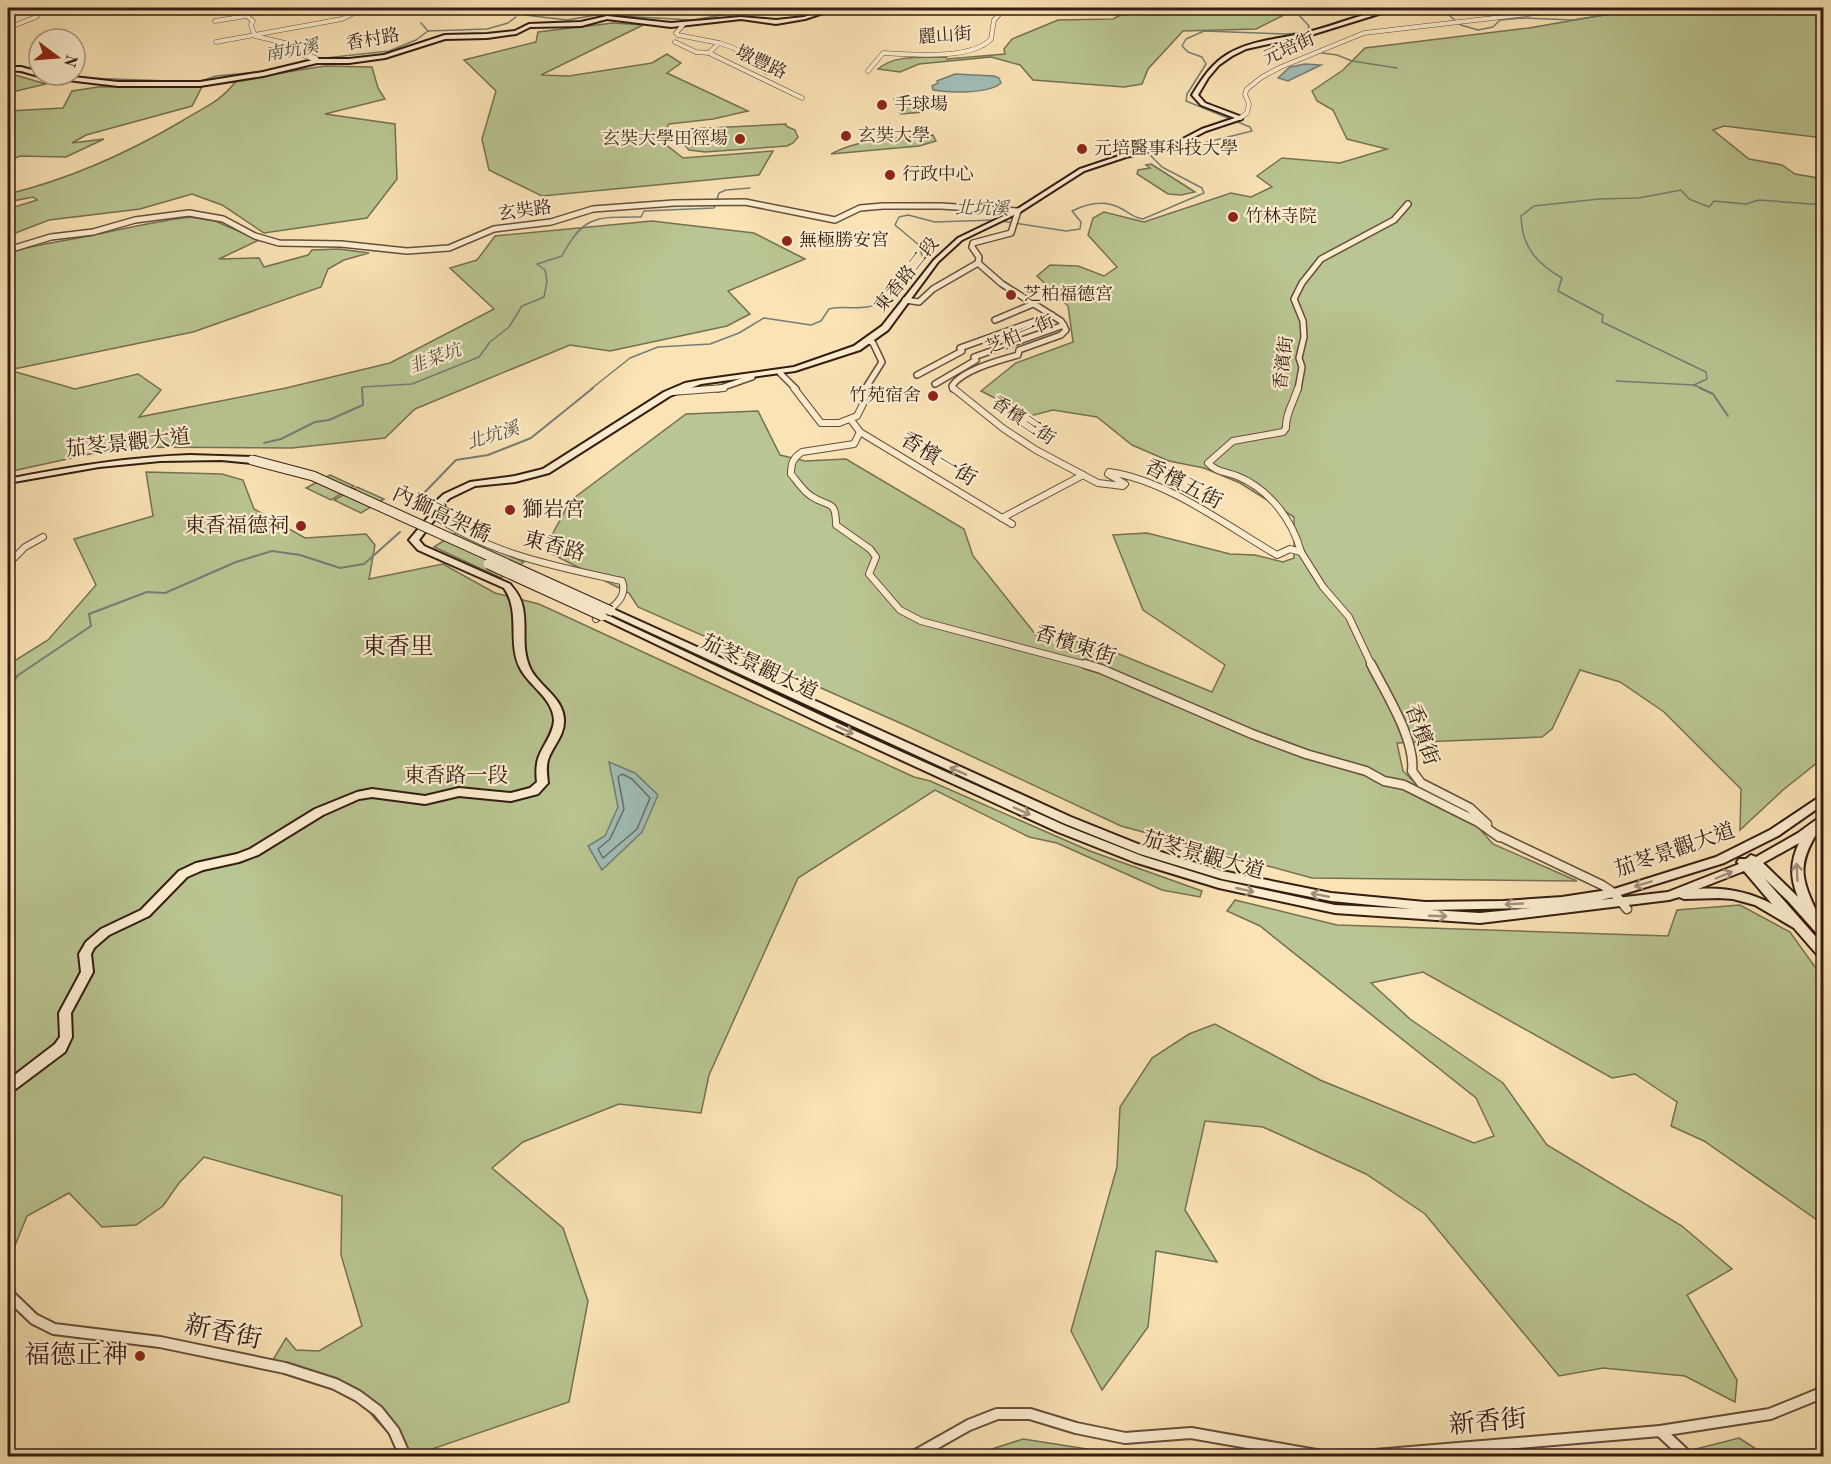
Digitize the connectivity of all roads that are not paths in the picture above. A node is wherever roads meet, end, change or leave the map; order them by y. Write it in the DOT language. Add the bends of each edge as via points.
graph roads {
  1 [pos="42,8"];
  2 [pos="239,8"];
  3 [pos="364,8"];
  4 [pos="850,8"];
  5 [pos="1005,8"];
  6 [pos="1396,8"];
  7 [pos="1550,8"];
  8 [pos="1579,8"];
  9 [pos="1558,9"];
  10 [pos="246,16"];
  11 [pos="215,21"];
  12 [pos="683,25"];
  13 [pos="8,28"];
  14 [pos="255,36"];
  15 [pos="216,42"];
  16 [pos="675,42"];
  17 [pos="719,43"];
  18 [pos="709,53"];
  19 [pos="315,59"];
  20 [pos="8,69"];
  21 [pos="27,71"];
  22 [pos="868,71"];
  23 [pos="766,72"];
  24 [pos="87,80"];
  25 [pos="802,98"];
  26 [pos="1235,119"];
  27 [pos="1408,204"];
  28 [pos="1017,214"];
  29 [pos="8,250"];
  30 [pos="978,263"];
  31 [pos="905,300"];
  32 [pos="1033,304"];
  33 [pos="1052,315"];
  34 [pos="995,320"];
  35 [pos="1064,325"];
  36 [pos="868,340"];
  37 [pos="963,351"];
  38 [pos="975,358"];
  39 [pos="985,365"];
  40 [pos="780,373"];
  41 [pos="917,375"];
  42 [pos="752,377"];
  43 [pos="935,384"];
  44 [pos="952,386"];
  45 [pos="851,420"];
  46 [pos="860,432"];
  47 [pos="581,449"];
  48 [pos="250,463"];
  49 [pos="1083,475"];
  50 [pos="8,481"];
  51 [pos="8,486"];
  52 [pos="434,515"];
  53 [pos="1002,518"];
  54 [pos="1012,524"];
  55 [pos="452,527"];
  56 [pos="421,529"];
  57 [pos="43,537"];
  58 [pos="1301,552"];
  59 [pos="8,564"];
  60 [pos="603,615"];
  61 [pos="1824,798"];
  62 [pos="1822,819"];
  63 [pos="1499,837"];
  64 [pos="1738,852"];
  65 [pos="1750,864"];
  66 [pos="1669,896"];
  67 [pos="1621,901"];
  68 [pos="1801,927"];
  69 [pos="1820,931"];
  70 [pos="1824,955"];
  71 [pos="8,1086"];
  72 [pos="8,1294"];
  73 [pos="1824,1392"];
  74 [pos="1660,1431"];
  75 [pos="405,1456"];
  76 [pos="914,1456"];
  77 [pos="1687,1456"];
  1 -- 13 [label="street" via="36,17"];
  2 -- 10 [label="street"];
  3 -- 14 [label="street" via="342,19"];
  4 -- 12 [label="street, 香村路" via="784,21 741,18"];
  5 -- 22 [label="street, 麗山街" via="994,20 994,33 986,45 966,51 883,53"];
  6 -- 26 [label="street" via="1311,33 1246,46 1228,55 1195,95 1203,104"];
  7 -- 9 [label="street"];
  8 -- 9 [label="street"];
  9 -- 26 [label="street, 元培街" via="1364,33 1262,77 1247,89 1247,113"];
  10 -- 11 [label="street"];
  10 -- 14 [label="street" via="253,21"];
  12 -- 17 [label="street, 墩豐路" via="678,35"];
  12 -- 19 [label="street, 香村路" via="607,17 581,24 529,26 521,31 487,36 445,37 368,59"];
  14 -- 15 [label="street"];
  14 -- 19 [label="street" via="289,44"];
  16 -- 18 [label="street, 墩豐路" via="696,52"];
  17 -- 18 [label="street, 墩豐路"];
  17 -- 23 [label="street, 墩豐路" via="733,46"];
  18 -- 25 [label="street, 墩豐路"];
  19 -- 24 [label="street, 香村路" via="263,74 190,84"];
  20 -- 21 [label="street, 香村路"];
  26 -- 28 [label="street" via="1181,142 1082,170"];
  27 -- 58 [label="street, 香濱街" via="1394,220 1321,259 1302,283 1294,299 1303,321 1301,379 1283,432 1233,441 1208,463 1214,469 1240,477 1287,516"];
  28 -- 29 [label="street, 玄奘路" via="931,205 867,207 835,220 754,204 719,202 593,209 551,222 494,229 457,246 407,251 279,243 255,236 223,219 189,213 135,220"];
  28 -- 30 [label="street" via="1011,233 973,243"];
  28 -- 31 [label="street, 東香路二段" via="1004,216 948,248"];
  30 -- 31 [label="street" via="919,302"];
  30 -- 32 [label="street, 芝柏一街"];
  31 -- 36 [label="street, 東香路二段" via="885,328"];
  32 -- 33 [label="street, 芝柏一街"];
  32 -- 34 [label="street"];
  33 -- 35 [label="street, 芝柏一街"];
  33 -- 37 [label="street" via="960,348"];
  35 -- 38 [label="street"];
  35 -- 39 [label="street, 芝柏一街" via="1061,335 1019,350 1018,356"];
  36 -- 40 [label="street, 東香路二段" via="834,357"];
  36 -- 45 [label="street" via="882,362 866,385 860,412"];
  37 -- 38 [label="street"];
  37 -- 41 [label="street"];
  38 -- 39 [label="street"];
  38 -- 43 [label="street"];
  39 -- 44 [label="street, 芝柏一街"];
  40 -- 42 [label="street"];
  40 -- 45 [label="street" via="821,423"];
  42 -- 47 [label="street" via="701,382 672,392"];
  42 -- 47 [label="street" via="699,380 673,388"];
  44 -- 49 [label="street, 香檳三街" via="1023,443"];
  45 -- 46 [label="street, 香檳一街"];
  46 -- 53 [label="street, 香檳一街"];
  46 -- 63 [label="street, 香檳東街" via="854,444 800,452 791,462 790,474 810,496 836,510 836,525 870,549 876,557 869,574 900,610 952,631 1101,669 1252,734 1404,785"];
  47 -- 52 [label="street" via="531,477 460,488 437,506"];
  48 -- 50 [label="street, 茄苳景觀大道" via="212,456 157,457"];
  48 -- 51 [label="street, 茄苳景觀大道" via="157,461"];
  48 -- 60 [label="street, 內獅高架橋, bridge" via="307,480"];
  49 -- 53 [label="street"];
  49 -- 58 [label="street, 香檳五街" via="1108,486 1123,486 1108,474 1117,471 1152,484 1277,555 1290,549"];
  52 -- 55 [label="street, 東香路"];
  52 -- 56 [label="street"];
  53 -- 54 [label="street, 香檳一街"];
  55 -- 56 [label="street"];
  55 -- 60 [label="street, 東香路" via="532,561 622,581 624,589 616,607"];
  56 -- 71 [label="street, 東香路一段" via="414,540 421,548 507,586 515,595 519,607 518,647 526,670 559,716 543,760 543,783 534,791 511,797 459,792 425,800 372,793 357,796 319,812 254,852 183,874 146,913 105,932 90,945 85,954 87,972 65,1013 66,1037 60,1048"];
  57 -- 59 [label="street" via="25,547"];
  58 -- 63 [label="street, 香檳街" via="1354,626 1407,739 1415,776 1421,783 1470,808"];
  60 -- 67 [label="street, 茄苳景觀大道" via="1062,829 1138,859 1219,884 1335,909 1428,916 1489,918"];
  61 -- 64 [label="street, 茄苳景觀大道" via="1774,833"];
  62 -- 65 [label="street, 茄苳景觀大道" via="1802,836"];
  69 -- 62 [label="street, one-way" via="1796,872 1804,843"];
  63 -- 67 [label="street, 香檳街"];
  64 -- 65 [label="street"];
  64 -- 67 [label="street, 茄苳景觀大道, one-way"];
  66 -- 65 [label="street, 茄苳景觀大道, one-way"];
  65 -- 68 [label="street"];
  65 -- 69 [label="street"];
  66 -- 67 [label="street, 茄苳景觀大道"];
  66 -- 68 [label="street" via="1714,892 1749,897"];
  68 -- 70 [label="street"];
  72 -- 75 [label="street, 新香街" via="29,1316 52,1329 151,1341 294,1370 340,1386 366,1400 387,1420"];
  73 -- 74 [label="street, 新香街" via="1770,1414"];
  74 -- 76 [label="street, 新香街" via="1323,1456 1191,1433 1125,1438 1030,1414 997,1414"];
  74 -- 77 [label="street"];
}
